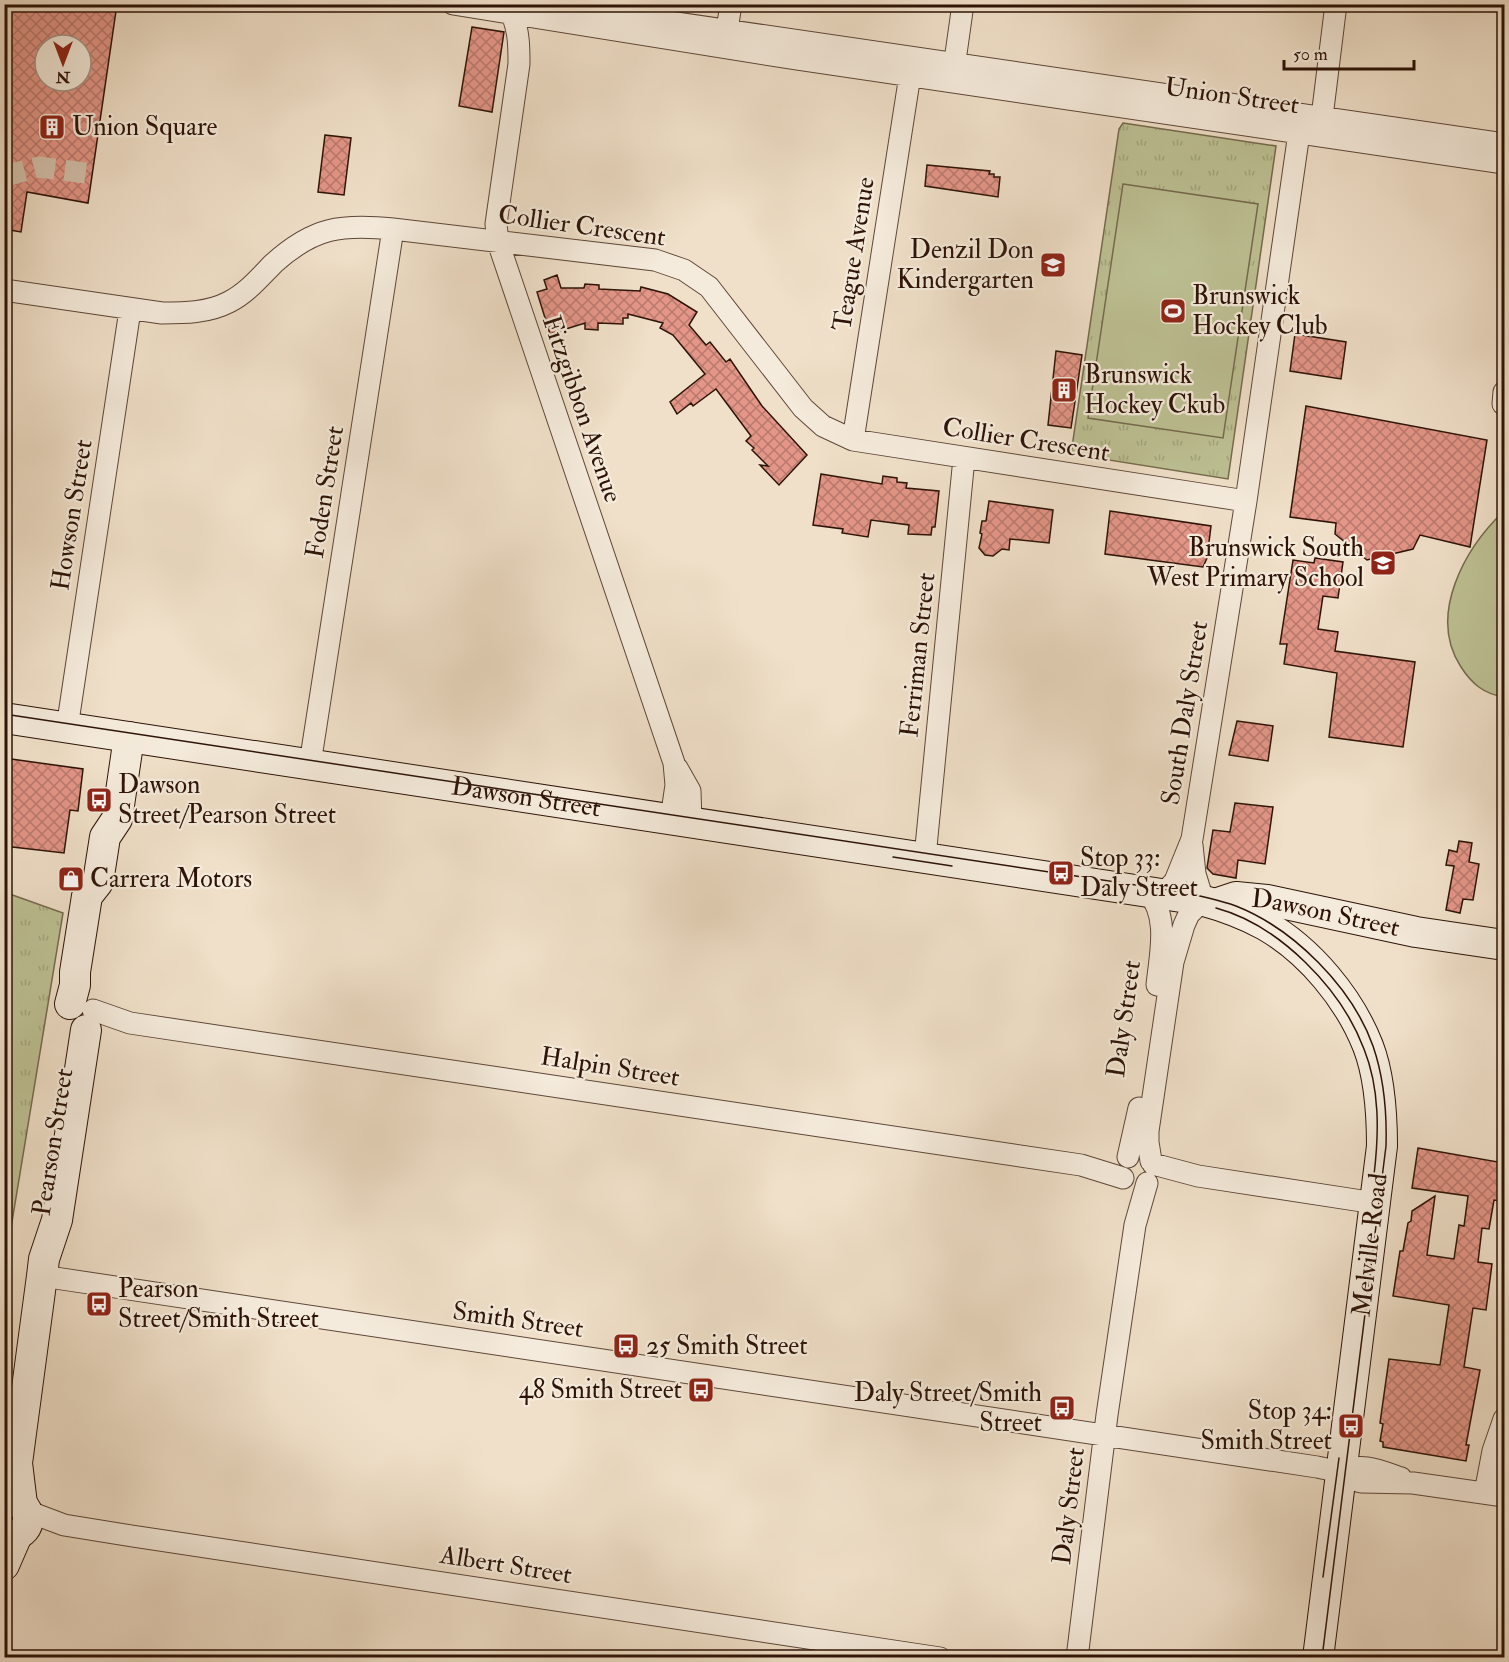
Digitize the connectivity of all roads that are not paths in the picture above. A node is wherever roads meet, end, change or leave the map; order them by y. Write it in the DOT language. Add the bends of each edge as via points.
graph roads {
  1 [pos="453,4"];
  2 [pos="731,4"];
  3 [pos="963,4"];
  4 [pos="1336,4"];
  5 [pos="540,11"];
  6 [pos="512,15"];
  7 [pos="727,30"];
  8 [pos="519,64"];
  9 [pos="953,73"];
  10 [pos="910,75"];
  11 [pos="1322,117"];
  12 [pos="1299,133"];
  13 [pos="1504,144"];
  14 [pos="1504,163"];
  15 [pos="393,229"];
  16 [pos="498,242"];
  17 [pos="4,290"];
  18 [pos="130,310"];
  19 [pos="853,440"];
  20 [pos="964,458"];
  21 [pos="1246,501"];
  22 [pos="4,718"];
  23 [pos="67,728"];
  24 [pos="120,735"];
  25 [pos="310,764"];
  26 [pos="681,820"];
  27 [pos="1192,839"];
  28 [pos="925,857"];
  29 [pos="1155,892"];
  30 [pos="1209,902"];
  31 [pos="1416,932"];
  32 [pos="1288,941"];
  33 [pos="1504,945"];
  34 [pos="83,1017"];
  35 [pos="1138,1171"];
  36 [pos="1375,1203"];
  37 [pos="43,1268"];
  38 [pos="1504,1419"];
  39 [pos="1099,1434"];
  40 [pos="1504,1471"];
  41 [pos="1341,1472"];
  42 [pos="1497,1495"];
  43 [pos="15,1516"];
  44 [pos="4,1565"];
  45 [pos="940,1658"];
  46 [pos="1065,1658"];
  47 [pos="1077,1658"];
  48 [pos="1318,1658"];
  1 -- 6 [label="street, Union Street"];
  2 -- 7 [label="street"];
  3 -- 9 [label="street"];
  4 -- 11 [label="street"];
  5 -- 6 [label="street, Union Street"];
  5 -- 7 [label="street, Union Street"];
  5 -- 8 [label="street, Fitzgibbon Avenue"];
  5 -- 10 [label="street, Union Street"];
  6 -- 8 [label="street, Fitzgibbon Avenue" via="517,25"];
  7 -- 9 [label="street, Union Street"];
  8 -- 16 [label="street, Fitzgibbon Avenue" via="497,213"];
  9 -- 10 [label="street, Union Street"];
  9 -- 11 [label="street, Union Street"];
  9 -- 12 [label="street, Union Street"];
  10 -- 19 [label="street, Teague Avenue"];
  11 -- 13 [label="street, Union Street"];
  12 -- 14 [label="street, Union Street"];
  12 -- 21 [label="street, South Daly Street"];
  15 -- 16 [label="street, Collier Crescent"];
  15 -- 18 [label="street, Collier Crescent" via="350,226 308,238 250,288 230,302 210,309 162,314"];
  15 -- 25 [label="street, Foden Street"];
  16 -- 19 [label="street, Collier Crescent" via="655,260 684,270 709,287 803,408 823,426"];
  16 -- 26 [label="street, Fitzgibbon Avenue" via="674,763"];
  17 -- 18 [label="street, Collier Crescent"];
  18 -- 23 [label="street, Howson Street"];
  19 -- 20 [label="street, Collier Crescent"];
  20 -- 21 [label="street, Collier Crescent"];
  20 -- 28 [label="street, Ferriman Street"];
  21 -- 27 [label="street, South Daly Street"];
  22 -- 23 [label="main road, Dawson Street"];
  23 -- 24 [label="main road, Dawson Street"];
  24 -- 25 [label="main road, Dawson Street"];
  24 -- 34 [label="main road, Pearson Street" via="98,817 105,837 98,882 105,901"];
  25 -- 26 [label="main road, Dawson Street"];
  26 -- 28 [label="main road, Dawson Street"];
  27 -- 29 [label="street, South Daly Street" via="1175,881"];
  27 -- 30 [label="street, South Daly Street" via="1195,874"];
  28 -- 29 [label="main road, Dawson Street"];
  29 -- 30 [label="main road, Dawson Street"];
  29 -- 35 [label="street, Daly Street" via="1162,931 1141,1098"];
  30 -- 31 [label="main road, Dawson Street" via="1236,897 1266,900"];
  30 -- 32 [label="main road, Melville Road" via="1266,926"];
  30 -- 35 [label="street, Daly Street" via="1190,914 1173,962 1148,1131"];
  31 -- 32 [label="main road, Dawson Street" via="1329,929"];
  31 -- 33 [label="main road, Dawson Street"];
  32 -- 36 [label="main road, Melville Road" via="1326,978 1347,1006 1369,1047 1382,1119"];
  34 -- 35 [label="street, Halpin Street"];
  34 -- 37 [label="main road, Pearson Street" via="57,1220"];
  35 -- 36 [label="street, Halpin Street" via="1198,1176"];
  35 -- 39 [label="street, Daly Street"];
  36 -- 41 [label="main road, Melville Road"];
  37 -- 39 [label="street, Smith Street"];
  37 -- 43 [label="main road, Pearson Street" via="17,1463"];
  38 -- 42 [label="street" via="1493,1451"];
  39 -- 41 [label="street, Smith Street"];
  39 -- 46 [label="street, Daly Street"];
  39 -- 47 [label="street, Daly Street"];
  40 -- 42 [label="street"];
  41 -- 42 [label="street, Smith Street" via="1361,1482 1413,1483"];
  41 -- 48 [label="main road, Melville Road"];
  43 -- 44 [label="main road"];
  43 -- 45 [label="street, Albert Street"];
}
